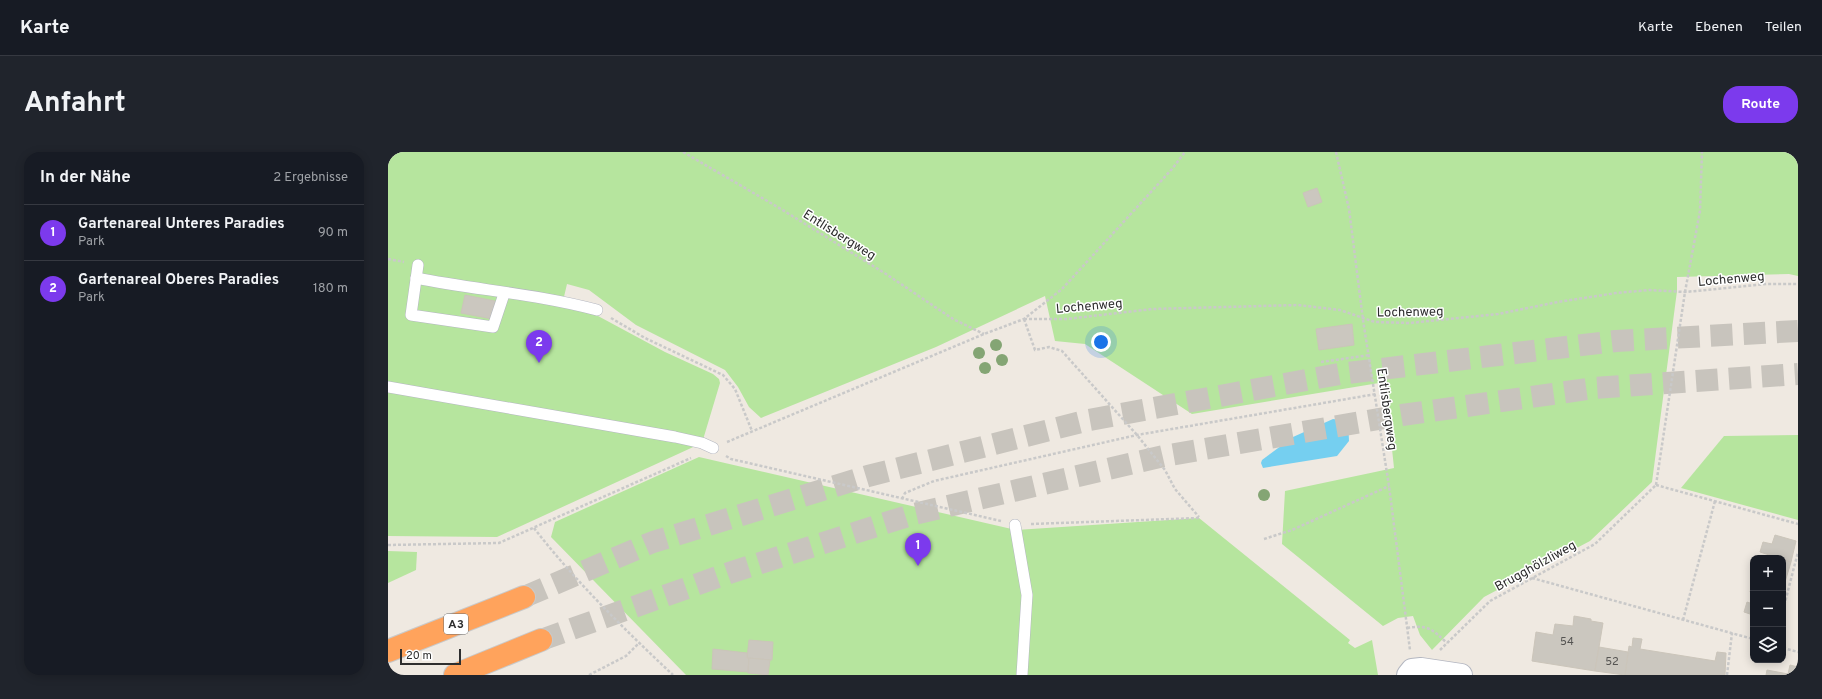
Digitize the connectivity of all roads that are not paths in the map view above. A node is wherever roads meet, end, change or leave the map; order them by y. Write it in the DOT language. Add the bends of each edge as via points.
graph roads {
  1 [pos="418,264"];
  2 [pos="416,278"];
  3 [pos="504,294"];
  4 [pos="597,310"];
  5 [pos="388,387"];
  6 [pos="713,448"];
  7 [pos="1015,525"];
  8 [pos="524,597"];
  9 [pos="541,640"];
  10 [pos="388,652"];
  11 [pos="1418,672"];
  12 [pos="455,675"];
  13 [pos="1022,675"];
  14 [pos="1461,675"];
  1 -- 2 [label="lane"];
  2 -- 3 [label="lane"];
  2 -- 3 [label="lane" via="411,315 493,328"];
  3 -- 4 [label="lane" via="563,301"];
  5 -- 6 [label="lane" via="675,437"];
  7 -- 13 [label="lane" via="1027,595"];
  8 -- 10 [label="highway, A3"];
  9 -- 12 [label="highway"];
  11 -- 14 [label="street"];
}
